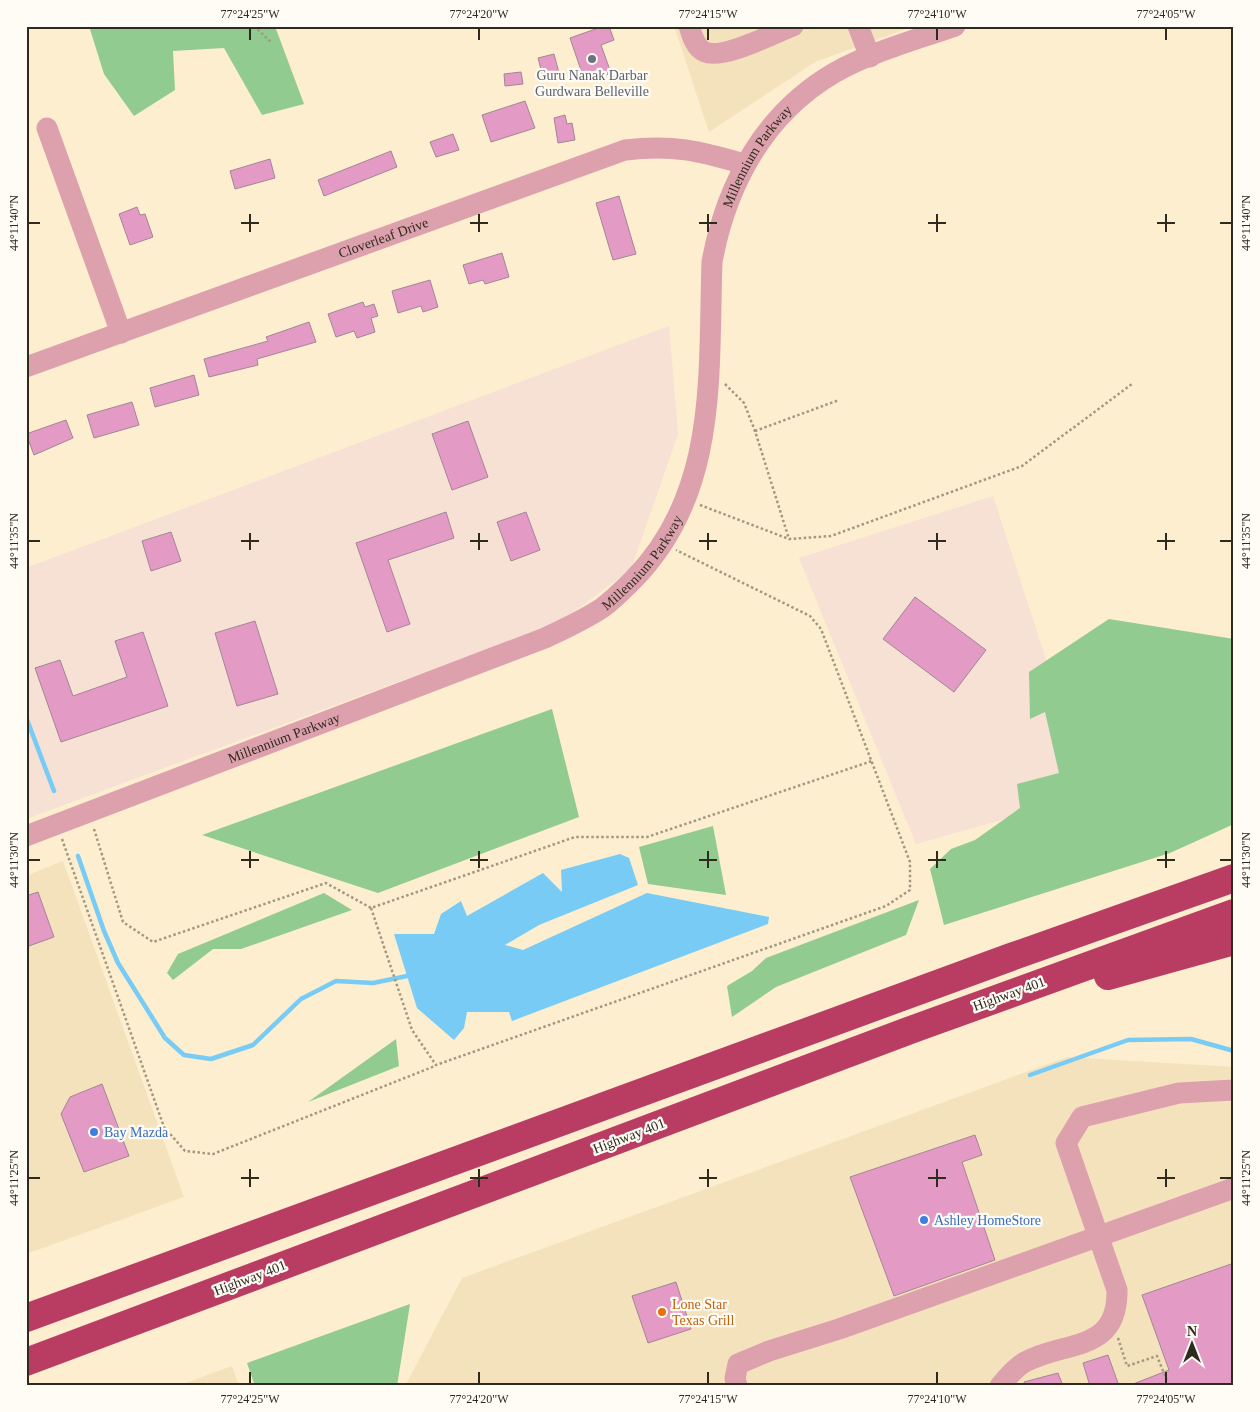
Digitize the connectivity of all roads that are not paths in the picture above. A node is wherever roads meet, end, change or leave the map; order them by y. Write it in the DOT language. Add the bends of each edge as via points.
graph roads {
  1 [pos="689,26"];
  2 [pos="793,26"];
  3 [pos="858,26"];
  4 [pos="955,26"];
  5 [pos="870,56"];
  6 [pos="48,128"];
  7 [pos="744,164"];
  8 [pos="120,333"];
  9 [pos="26,368"];
  10 [pos="26,836"];
  11 [pos="1234,862"];
  12 [pos="1234,878"];
  13 [pos="1234,913"];
  14 [pos="1234,941"];
  15 [pos="1011,957"];
  16 [pos="916,1028"];
  17 [pos="1234,1090"];
  18 [pos="1234,1188"];
  19 [pos="1098,1235"];
  20 [pos="26,1318"];
  21 [pos="26,1362"];
  22 [pos="737,1386"];
  23 [pos="1000,1386"];
  1 -- 2 [label="street" via="699,48 705,53 722,53"];
  3 -- 5 [label="street"];
  4 -- 5 [label="street, Millennium Parkway"];
  5 -- 7 [label="street, Millennium Parkway" via="834,73 806,92 771,126"];
  6 -- 8 [label="street"];
  7 -- 8 [label="street, Cloverleaf Drive" via="673,147 625,150"];
  7 -- 10 [label="street, Millennium Parkway" via="721,217 712,262 705,425 687,500 664,544 604,607 561,630"];
  8 -- 9 [label="street, Cloverleaf Drive"];
  11 -- 15 [label="highway"];
  12 -- 15 [label="highway"];
  13 -- 16 [label="highway, Highway 401"];
  14 -- 16 [label="highway"];
  15 -- 20 [label="highway"];
  16 -- 21 [label="highway, Highway 401"];
  17 -- 19 [label="street" via="1179,1093 1082,1117 1066,1143"];
  18 -- 19 [label="street"];
  19 -- 22 [label="street" via="839,1329 769,1351 738,1364"];
  19 -- 23 [label="street" via="1117,1290 1117,1308 1112,1320 1102,1333 1089,1341 1024,1362"];
}
